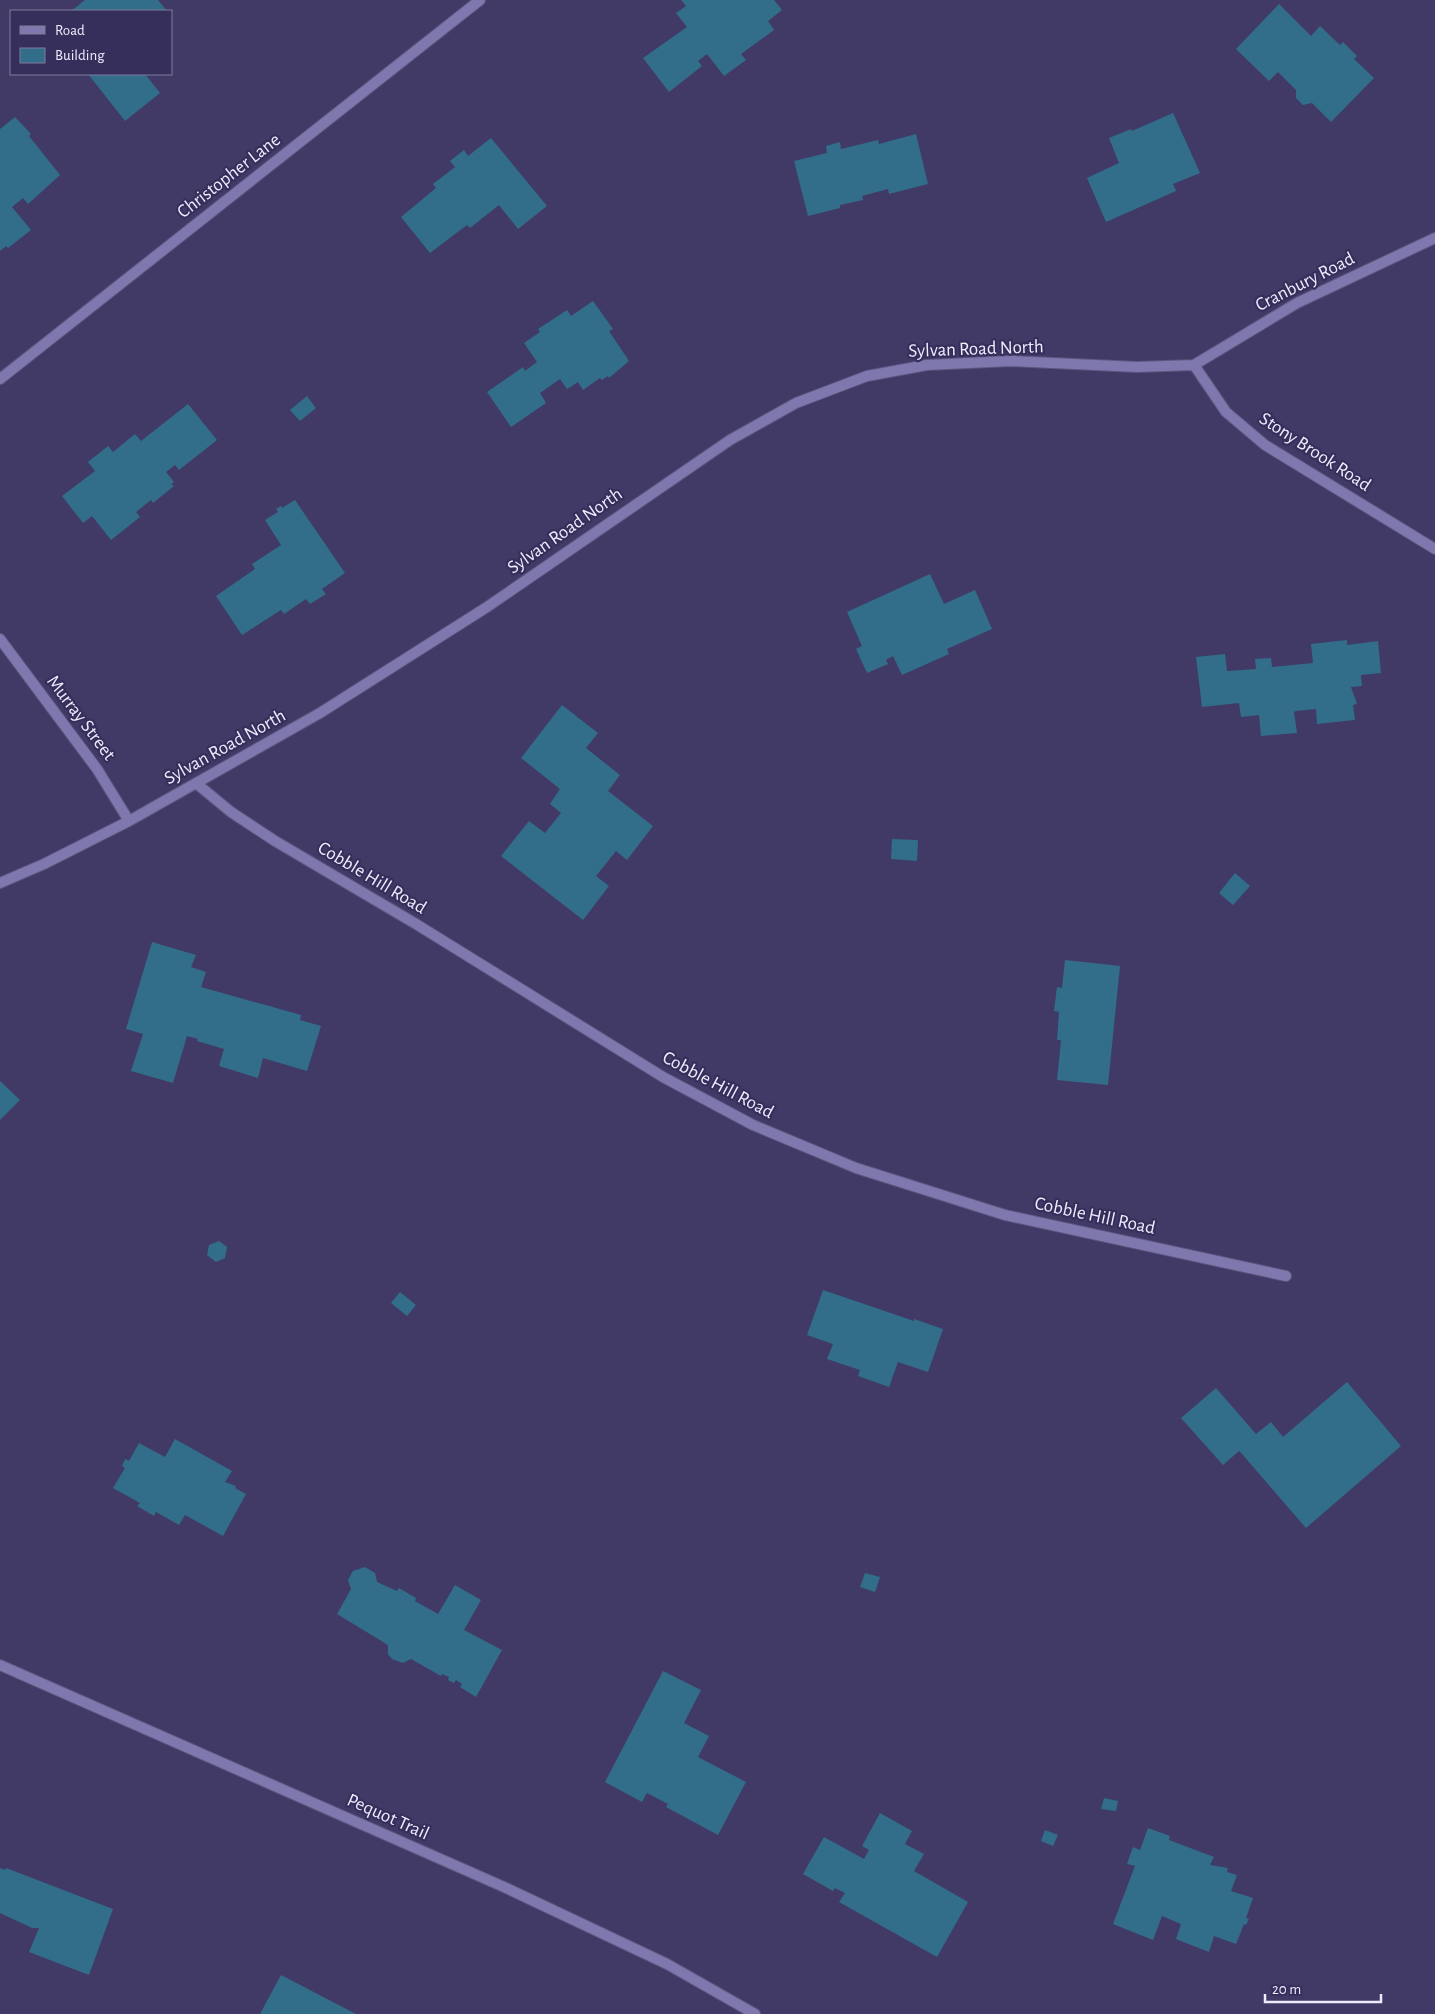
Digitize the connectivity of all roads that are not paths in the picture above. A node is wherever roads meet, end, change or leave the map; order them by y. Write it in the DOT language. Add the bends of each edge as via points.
graph roads {
  1 [pos="480,0"];
  2 [pos="1435,238"];
  3 [pos="1194,365"];
  4 [pos="0,379"];
  5 [pos="1435,549"];
  6 [pos="0,639"];
  7 [pos="197,784"];
  8 [pos="129,821"];
  9 [pos="0,882"];
  10 [pos="1286,1276"];
  11 [pos="0,1664"];
  12 [pos="755,2014"];
  1 -- 4 [label="street, Christopher Lane"];
  2 -- 3 [label="street, Cranbury Road" via="1297,303"];
  3 -- 5 [label="street, Stony Brook Road" via="1226,412 1265,445"];
  3 -- 7 [label="street, Sylvan Road North" via="1011,361 927,365 867,376 796,403 730,440 391,669"];
  6 -- 8 [label="street, Murray Street" via="97,769"];
  7 -- 8 [label="street, Sylvan Road North"];
  7 -- 10 [label="street, Cobble Hill Road" via="275,842 399,914 663,1077 753,1125 856,1168 1005,1215"];
  8 -- 9 [label="street, Sylvan Road North" via="44,864"];
  11 -- 12 [label="street, Pequot Trail" via="504,1887 667,1964"];
}
